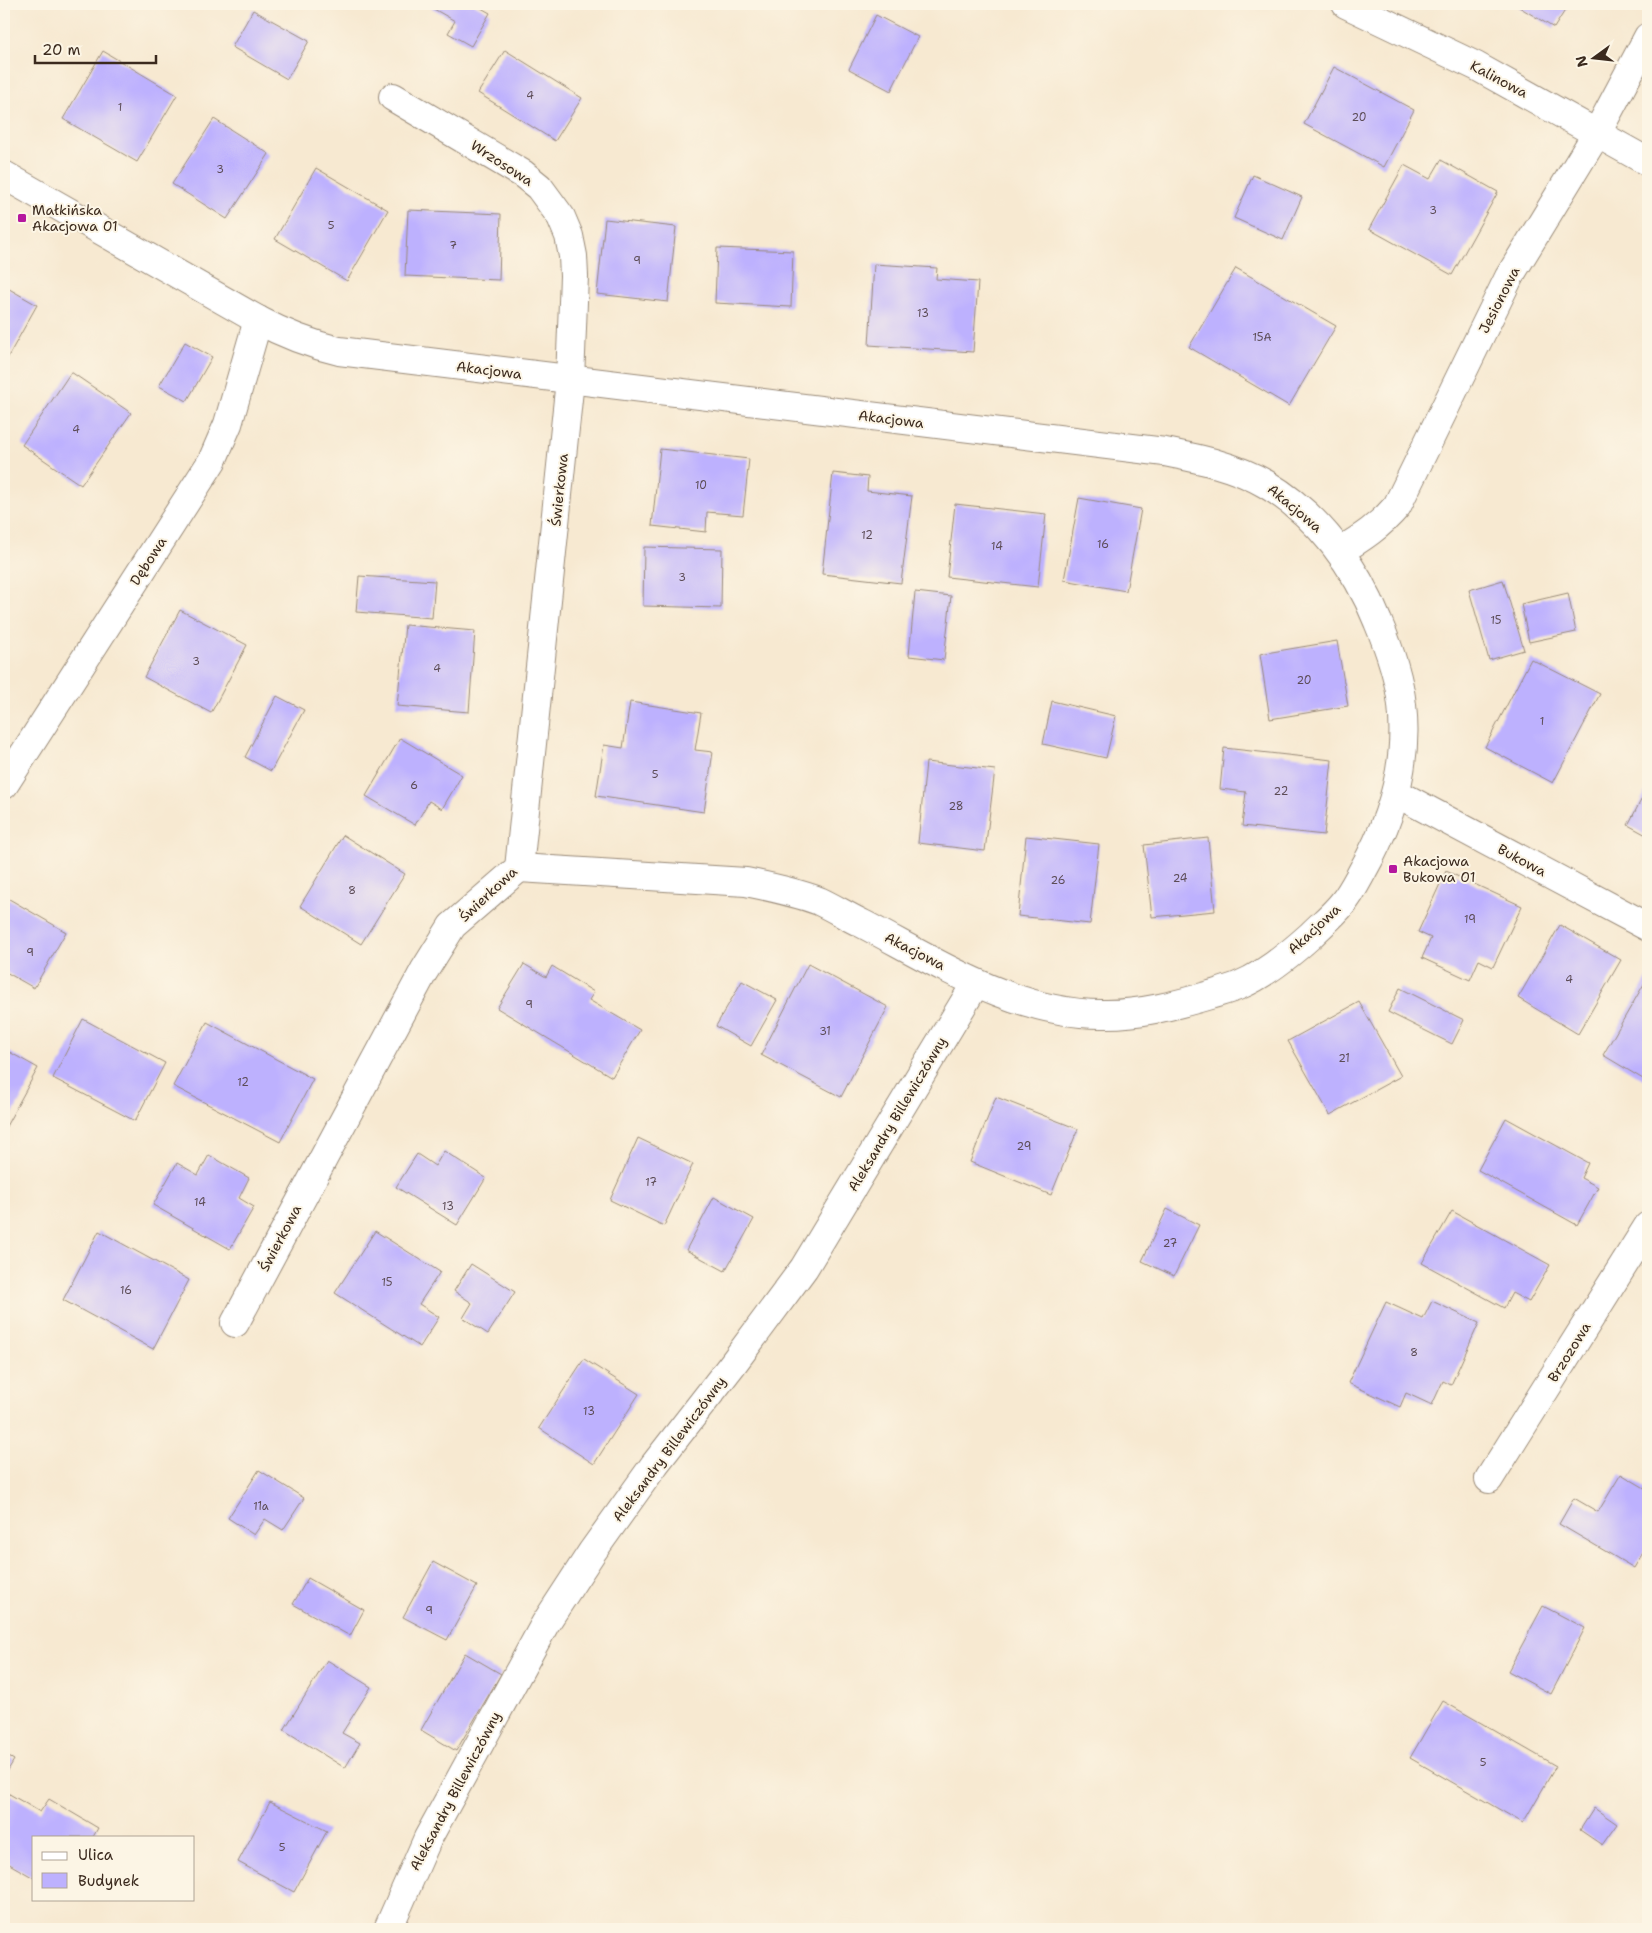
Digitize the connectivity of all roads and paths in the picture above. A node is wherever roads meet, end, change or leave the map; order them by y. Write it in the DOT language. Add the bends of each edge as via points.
graph roads {
  1 [pos="1346,4"];
  2 [pos="1648,36"];
  3 [pos="393,97"];
  4 [pos="1597,133"];
  5 [pos="1648,162"];
  6 [pos="4,175"];
  7 [pos="258,320"];
  8 [pos="570,380"];
  9 [pos="1340,551"];
  10 [pos="4,785"];
  11 [pos="1396,793"];
  12 [pos="519,868"];
  13 [pos="1648,927"];
  14 [pos="976,983"];
  15 [pos="1648,1226"];
  16 [pos="235,1323"];
  17 [pos="1489,1479"];
  18 [pos="388,1929"];
  1 -- 4 [label="street, Kalinowa" via="1476,66"];
  2 -- 4 [label="street, Jesionowa"];
  3 -- 8 [label="street, Wrzosowa" via="522,174 539,187 561,217 573,256"];
  4 -- 5 [label="street, Kalinowa"];
  4 -- 9 [label="street, Jesionowa" via="1510,277 1397,506 1383,523"];
  6 -- 7 [label="street, Akacjowa"];
  7 -- 8 [label="street, Akacjowa" via="291,336 339,351"];
  7 -- 10 [label="street, Dębowa" via="228,424 212,462"];
  8 -- 9 [label="street, Akacjowa" via="1207,460 1265,483 1293,503"];
  8 -- 12 [label="street, Świerkowa"];
  9 -- 11 [label="street, Akacjowa" via="1372,606 1394,665 1402,705 1403,746"];
  11 -- 13 [label="street, Bukowa"];
  11 -- 14 [label="street, Akacjowa" via="1386,825 1342,905 1293,951 1240,985 1147,1011 1083,1014 1017,998"];
  12 -- 14 [label="street, Akacjowa" via="746,882 783,889 820,902"];
  12 -- 16 [label="street, Świerkowa" via="452,926 424,970"];
  14 -- 18 [label="street, Aleksandry Billewiczówny" via="804,1268 655,1464 545,1624 428,1838"];
  15 -- 17 [label="street, Brzozowa"];
}
